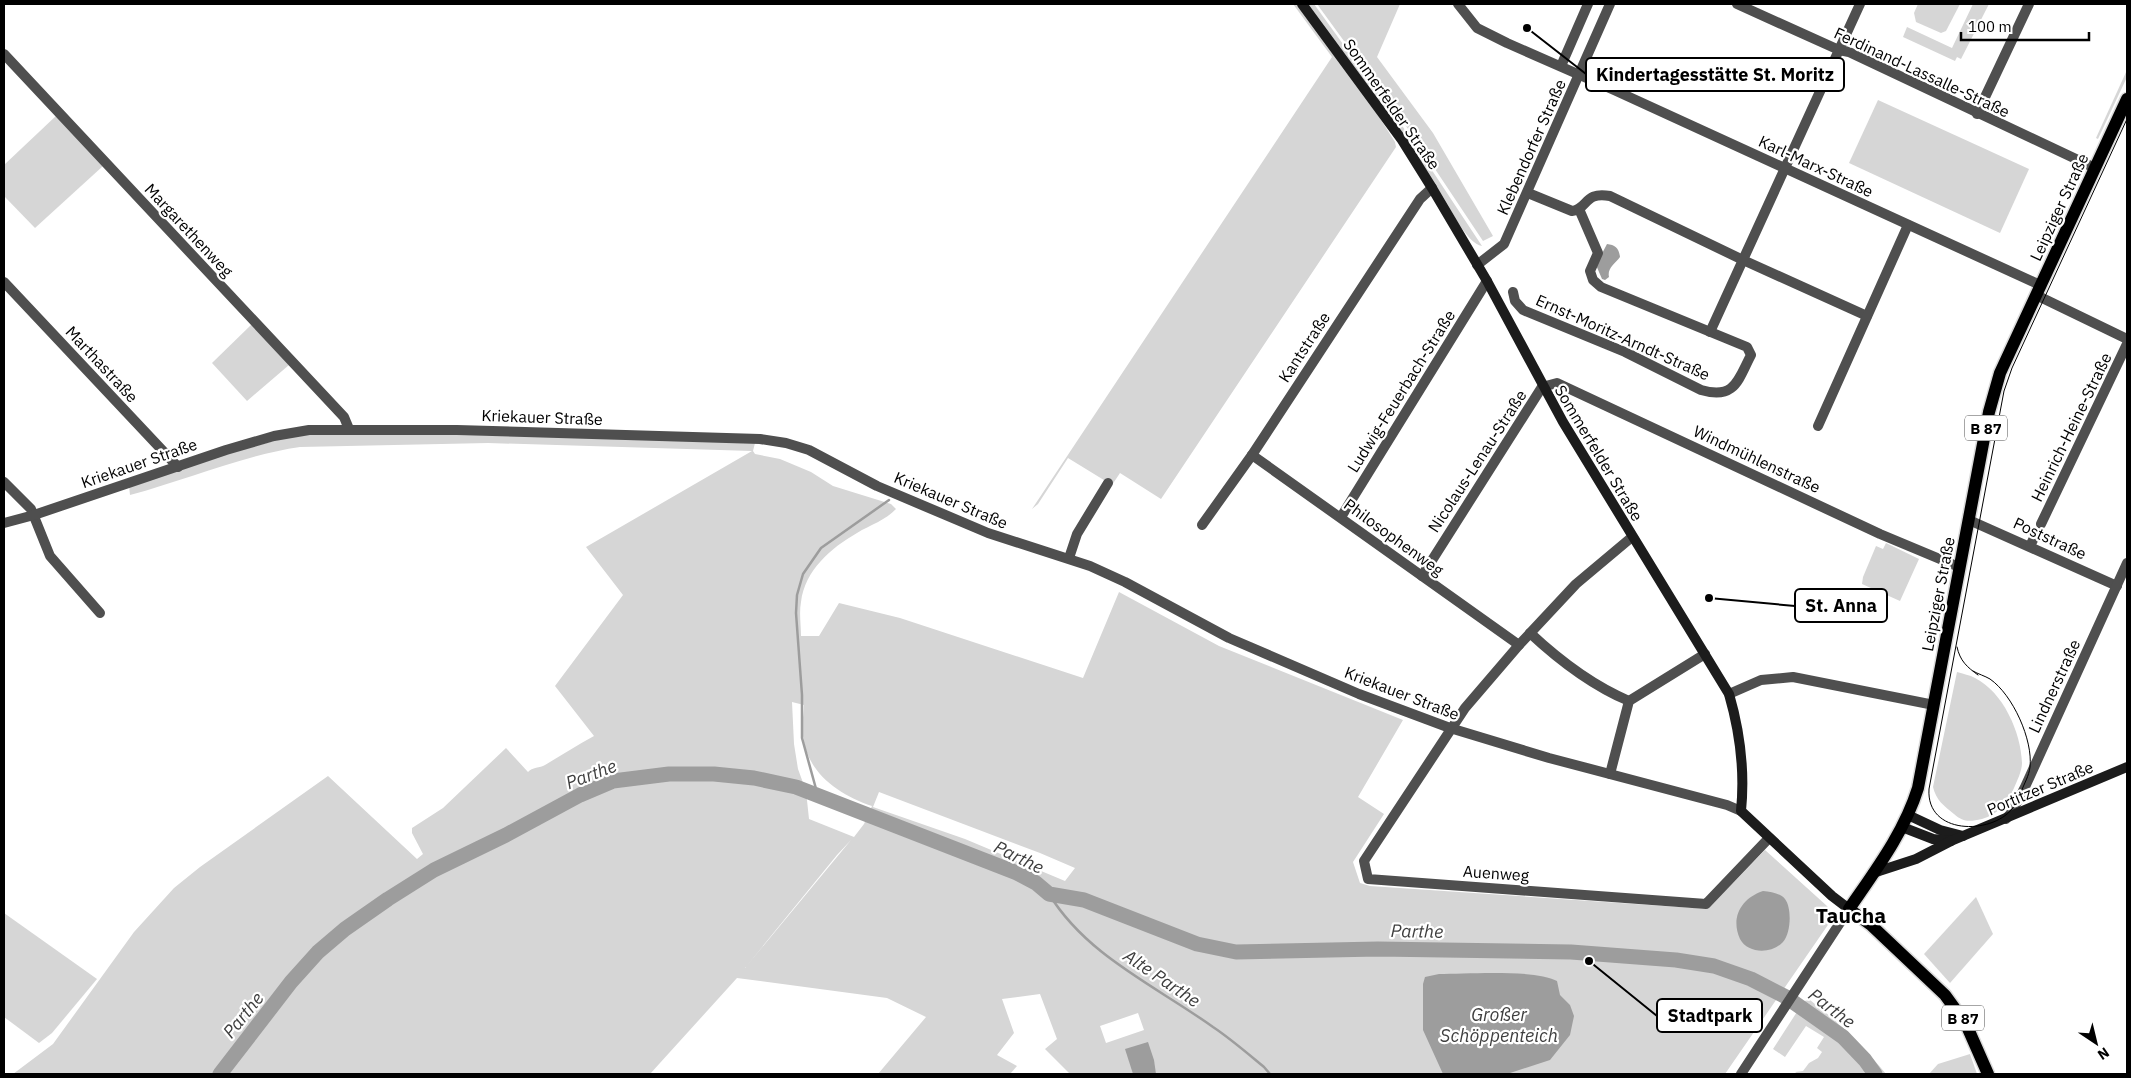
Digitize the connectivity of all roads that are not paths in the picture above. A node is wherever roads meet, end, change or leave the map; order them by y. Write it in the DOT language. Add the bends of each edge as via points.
graph roads {
  1 [pos="1302,4"];
  2 [pos="1458,4"];
  3 [pos="1588,4"];
  4 [pos="1610,4"];
  5 [pos="1737,4"];
  6 [pos="1860,4"];
  7 [pos="2028,4"];
  8 [pos="1839,50"];
  9 [pos="4,54"];
  10 [pos="1561,66"];
  11 [pos="1579,75"];
  12 [pos="2127,99"];
  13 [pos="1977,114"];
  14 [pos="1785,168"];
  15 [pos="2095,168"];
  16 [pos="1432,188"];
  17 [pos="1528,194"];
  18 [pos="1579,209"];
  19 [pos="1908,226"];
  20 [pos="1743,260"];
  21 [pos="1477,265"];
  22 [pos="1487,281"];
  23 [pos="4,282"];
  24 [pos="2038,290"];
  25 [pos="1513,292"];
  26 [pos="1866,316"];
  27 [pos="1710,332"];
  28 [pos="2127,339"];
  29 [pos="1542,387"];
  30 [pos="1818,426"];
  31 [pos="349,429"];
  32 [pos="1252,455"];
  33 [pos="178,467"];
  34 [pos="4,482"];
  35 [pos="1108,483"];
  36 [pos="34,515"];
  37 [pos="1341,517"];
  38 [pos="1969,520"];
  39 [pos="4,523"];
  40 [pos="2041,524"];
  41 [pos="1202,525"];
  42 [pos="2035,536"];
  43 [pos="1632,537"];
  44 [pos="2030,546"];
  45 [pos="1069,558"];
  46 [pos="2127,563"];
  47 [pos="1959,567"];
  48 [pos="1422,576"];
  49 [pos="2117,586"];
  50 [pos="100,613"];
  51 [pos="1530,633"];
  52 [pos="1519,645"];
  53 [pos="1705,654"];
  54 [pos="1729,694"];
  55 [pos="1629,701"];
  56 [pos="1934,705"];
  57 [pos="1450,728"];
  58 [pos="2127,767"];
  59 [pos="1610,774"];
  60 [pos="1741,811"];
  61 [pos="1908,815"];
  62 [pos="2006,819"];
  63 [pos="1902,827"];
  64 [pos="1963,836"];
  65 [pos="1769,838"];
  66 [pos="1951,841"];
  67 [pos="1873,873"];
  68 [pos="1849,909"];
  69 [pos="1741,1074"];
  70 [pos="1988,1074"];
  1 -- 16 [label="main road, Sommerfelder Straße" via="1402,140"];
  2 -- 10 [label="street, Karl-Marx-Straße" via="1477,28"];
  3 -- 10 [label="street, Klebendorfer Straße"];
  4 -- 11 [label="street, Klebendorfer Straße"];
  5 -- 8 [label="street, Ferdinand-Lassalle-Straße"];
  6 -- 8 [label="street"];
  7 -- 13 [label="street"];
  8 -- 13 [label="street, Ferdinand-Lassalle-Straße"];
  8 -- 14 [label="street"];
  9 -- 31 [label="street, Margarethenweg" via="344,417"];
  10 -- 11 [label="street, Karl-Marx-Straße"];
  11 -- 14 [label="street, Karl-Marx-Straße"];
  11 -- 17 [label="street, Klebendorfer Straße"];
  12 -- 15 [label="main road, Leipziger Straße / B 87"];
  13 -- 15 [label="street, Ferdinand-Lassalle-Straße"];
  14 -- 19 [label="street, Karl-Marx-Straße"];
  14 -- 20 [label="street"];
  15 -- 24 [label="main road, Leipziger Straße / B 87"];
  16 -- 21 [label="main road, Sommerfelder Straße"];
  16 -- 32 [label="street, Kantstraße" via="1420,199"];
  17 -- 18 [label="street" via="1568,211"];
  17 -- 21 [label="street, Klebendorfer Straße" via="1504,244"];
  18 -- 20 [label="street" via="1591,197 1610,196"];
  18 -- 27 [label="street, Ernst-Moritz-Arndt-Straße" via="1598,254 1590,271 1596,284"];
  19 -- 24 [label="street, Karl-Marx-Straße"];
  19 -- 26 [label="street"];
  20 -- 26 [label="street"];
  20 -- 27 [label="street"];
  21 -- 22 [label="main road, Sommerfelder Straße"];
  22 -- 29 [label="main road, Sommerfelder Straße"];
  22 -- 37 [label="street, Ludwig-Feuerbach-Straße"];
  23 -- 33 [label="street, Marthastraße"];
  24 -- 28 [label="street, Karl-Marx-Straße"];
  24 -- 38 [label="main road, Leipziger Straße / B 87" via="1994,391"];
  25 -- 27 [label="street, Ernst-Moritz-Arndt-Straße" via="1515,301 1523,310 1625,352 1701,390 1723,392 1738,383 1751,353 1747,347"];
  26 -- 30 [label="street"];
  28 -- 40 [label="street, Heinrich-Heine-Straße"];
  29 -- 43 [label="main road, Sommerfelder Straße"];
  29 -- 47 [label="street, Windmühlenstraße" via="1557,383 1880,534"];
  29 -- 48 [label="street, Nicolaus-Lenau-Straße"];
  31 -- 33 [label="street, Kriekauer Straße" via="291,432"];
  31 -- 45 [label="street, Kriekauer Straße" via="760,439 786,443 809,450 877,486 988,534"];
  32 -- 37 [label="street, Philosophenweg"];
  32 -- 41 [label="street, Kantstraße"];
  33 -- 36 [label="street, Kriekauer Straße"];
  34 -- 36 [label="street"];
  35 -- 45 [label="street" via="1077,534"];
  36 -- 39 [label="street, Kriekauer Straße"];
  36 -- 50 [label="street" via="50,556"];
  37 -- 48 [label="street, Philosophenweg"];
  38 -- 44 [label="street, Poststraße"];
  38 -- 47 [label="main road, Leipziger Straße / B 87"];
  42 -- 44 [label="street"];
  43 -- 51 [label="street" via="1576,584"];
  43 -- 53 [label="main road, Sommerfelder Straße"];
  44 -- 49 [label="street, Poststraße"];
  45 -- 57 [label="street, Kriekauer Straße" via="1125,582 1229,638 1359,694"];
  46 -- 49 [label="street, Lindnerstraße"];
  47 -- 56 [label="main road, Leipziger Straße / B 87"];
  48 -- 52 [label="street, Philosophenweg"];
  49 -- 62 [label="street, Lindnerstraße" via="2025,787"];
  51 -- 52 [label="street"];
  51 -- 55 [label="street" via="1578,674"];
  52 -- 57 [label="street"];
  53 -- 54 [label="main road, Sommerfelder Straße"];
  53 -- 55 [label="street"];
  54 -- 56 [label="street" via="1761,680 1793,677"];
  54 -- 60 [label="main road, Sommerfelder Straße" via="1740,740"];
  55 -- 59 [label="street"];
  56 -- 61 [label="main road, Leipziger Straße / B 87" via="1918,788"];
  57 -- 59 [label="street, Kriekauer Straße"];
  57 -- 65 [label="street, Auenweg" via="1364,861 1368,879 1706,904"];
  58 -- 62 [label="main road, Portitzer Straße"];
  59 -- 60 [label="street, Kriekauer Straße"];
  60 -- 65 [label="main road"];
  61 -- 63 [label="main road, Leipziger Straße / B 87"];
  61 -- 64 [label="main road" via="1940,830"];
  62 -- 64 [label="main road, Portitzer Straße"];
  63 -- 66 [label="main road" via="1933,839"];
  63 -- 67 [label="main road, Leipziger Straße / B 87"];
  64 -- 66 [label="main road, Portitzer Straße"];
  65 -- 68 [label="main road"];
  66 -- 67 [label="main road, Portitzer Straße" via="1916,859"];
  67 -- 68 [label="main road, Leipziger Straße / B 87"];
  68 -- 69 [label="street, Leipziger Straße"];
  68 -- 70 [label="main road, B 87" via="1875,928 1946,995 1966,1024"];
}
